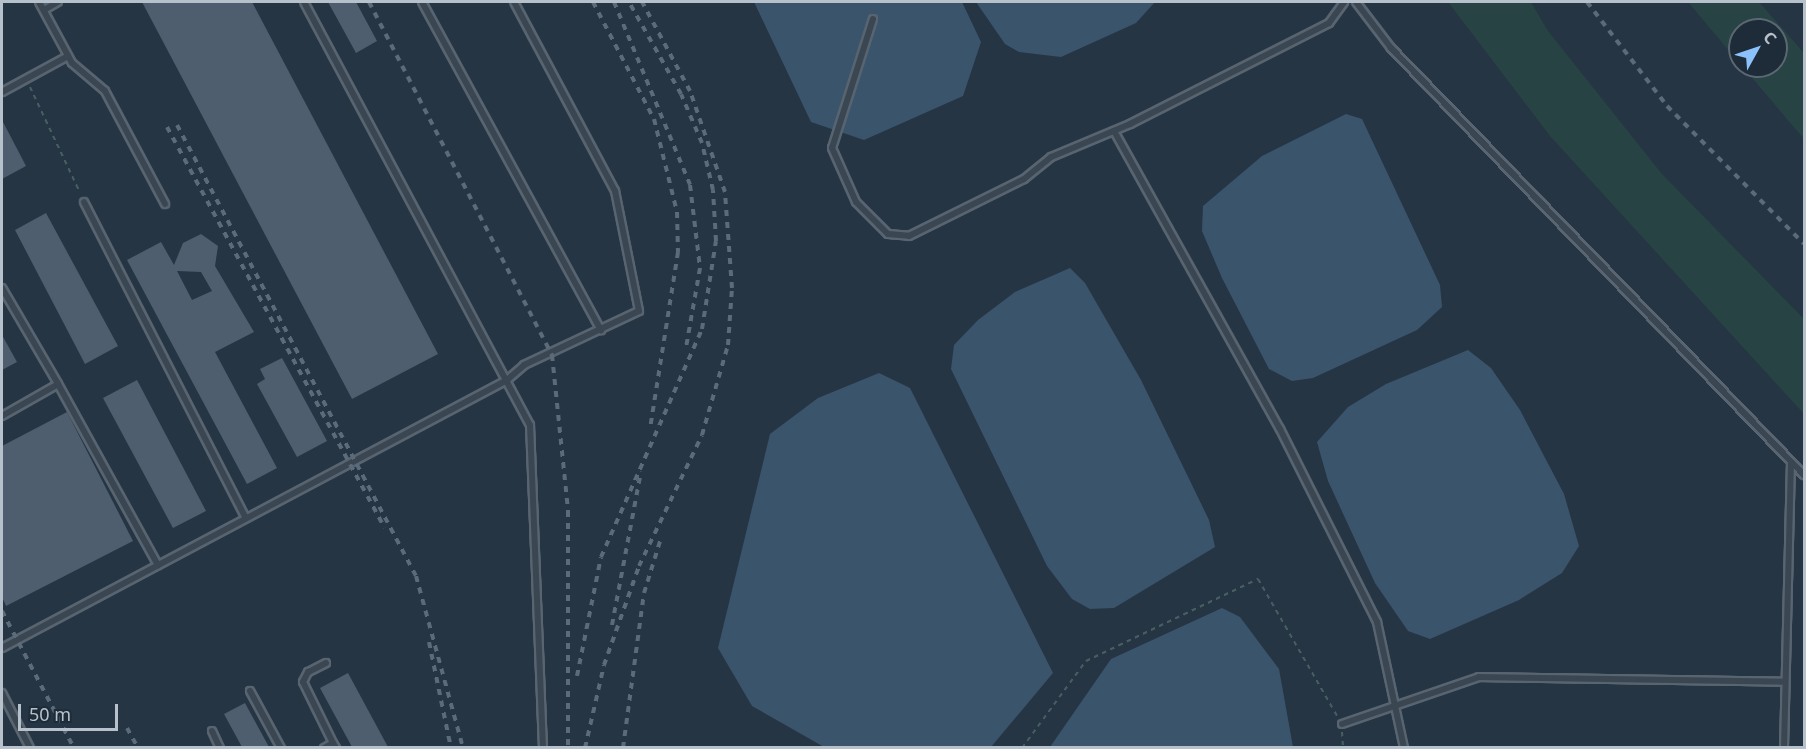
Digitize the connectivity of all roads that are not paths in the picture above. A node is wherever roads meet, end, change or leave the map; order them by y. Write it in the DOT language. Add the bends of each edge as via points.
graph roads {
  1 [pos="39,2"];
  2 [pos="58,2"];
  3 [pos="304,2"];
  4 [pos="422,2"];
  5 [pos="514,2"];
  6 [pos="1344,2"];
  7 [pos="1356,2"];
  8 [pos="44,9"];
  9 [pos="873,19"];
  10 [pos="68,56"];
  11 [pos="2,92"];
  12 [pos="1114,131"];
  13 [pos="84,202"];
  14 [pos="165,204"];
  15 [pos="2,288"];
  16 [pos="601,330"];
  17 [pos="507,380"];
  18 [pos="58,384"];
  19 [pos="2,416"];
  20 [pos="1791,462"];
  21 [pos="1804,475"];
  22 [pos="246,518"];
  23 [pos="158,565"];
  24 [pos="2,648"];
  25 [pos="326,663"];
  26 [pos="1785,682"];
  27 [pos="250,691"];
  28 [pos="2,693"];
  29 [pos="1396,705"];
  30 [pos="1342,724"];
  31 [pos="212,731"];
  32 [pos="335,745"];
  33 [pos="30,747"];
  34 [pos="220,747"];
  35 [pos="281,747"];
  36 [pos="324,747"];
  37 [pos="544,747"];
  38 [pos="1404,747"];
  39 [pos="1784,747"];
  1 -- 8 [label="lane"];
  2 -- 8 [label="lane"];
  3 -- 17 [label="lane"];
  4 -- 16 [label="lane"];
  5 -- 16 [label="lane" via="615,191 639,311"];
  6 -- 12 [label="lane" via="1329,23"];
  7 -- 20 [label="lane" via="1391,48"];
  8 -- 10 [label="lane"];
  9 -- 12 [label="lane" via="831,148 856,202 888,234 909,236 1024,179 1051,157"];
  10 -- 11 [label="lane"];
  10 -- 14 [label="lane" via="105,91"];
  12 -- 29 [label="lane" via="1280,429 1377,622"];
  13 -- 22 [label="lane"];
  15 -- 18 [label="lane"];
  16 -- 17 [label="lane" via="524,365"];
  17 -- 22 [label="lane"];
  17 -- 37 [label="lane" via="530,425"];
  18 -- 19 [label="lane"];
  18 -- 23 [label="lane"];
  20 -- 21 [label="lane"];
  20 -- 26 [label="lane"];
  22 -- 23 [label="lane"];
  23 -- 24 [label="lane"];
  25 -- 32 [label="lane" via="308,672 303,682"];
  26 -- 29 [label="lane" via="1479,677"];
  26 -- 39 [label="lane"];
  27 -- 35 [label="lane"];
  28 -- 33 [label="lane"];
  29 -- 30 [label="lane"];
  29 -- 38 [label="lane"];
  31 -- 34 [label="lane"];
  32 -- 36 [label="lane"];
}
